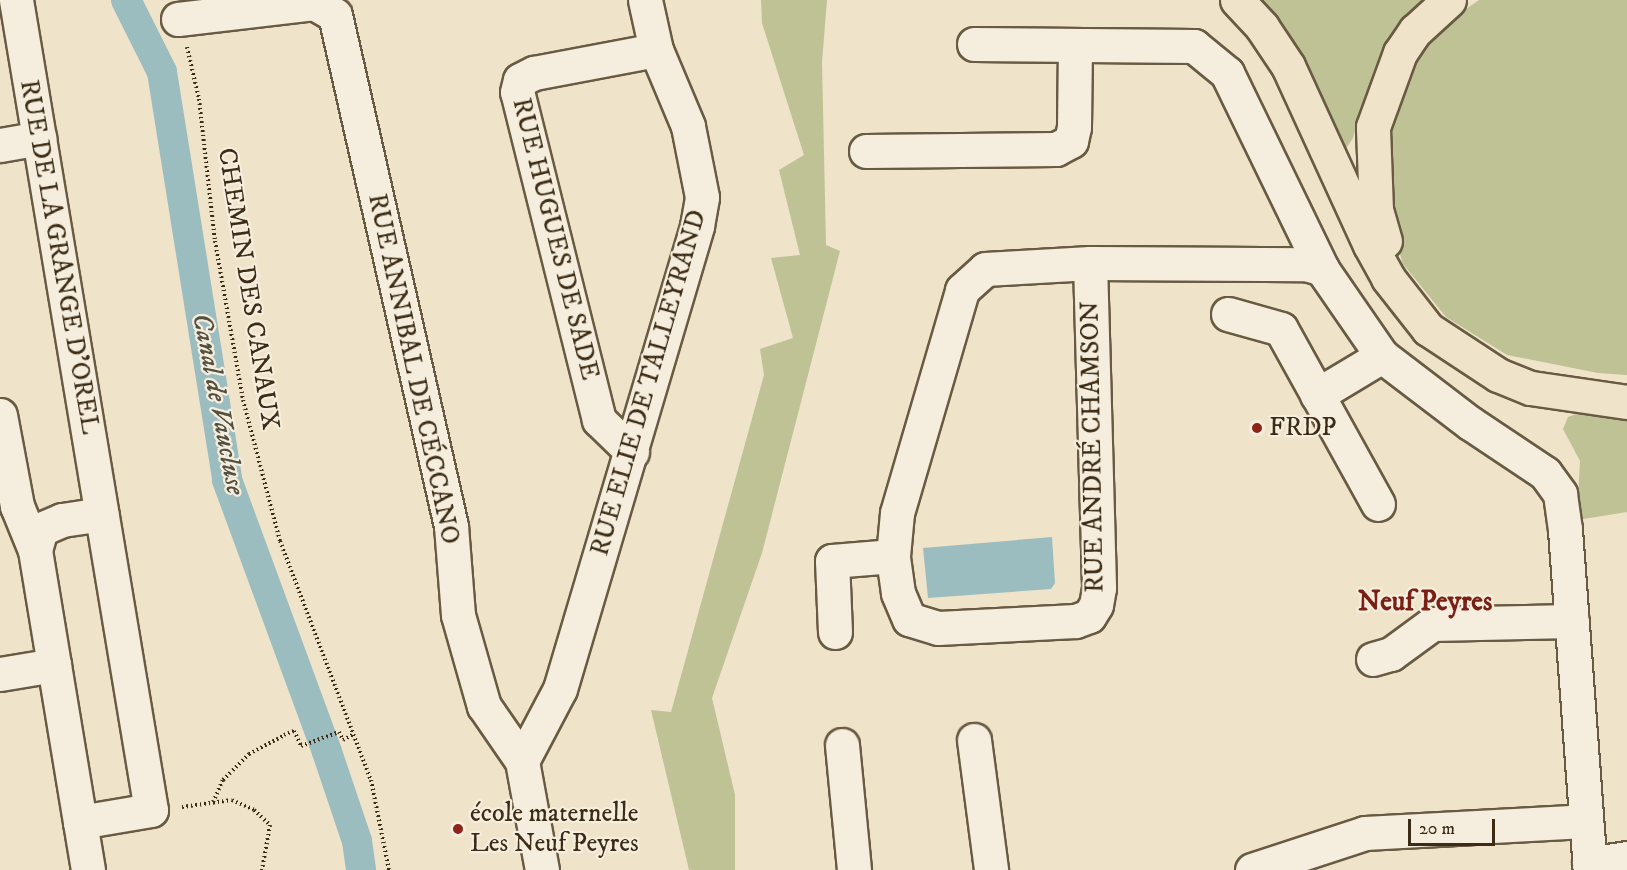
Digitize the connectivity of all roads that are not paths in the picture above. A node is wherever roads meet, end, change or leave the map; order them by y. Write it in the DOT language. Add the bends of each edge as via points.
graph roads {
  1 [pos="16,0"];
  2 [pos="645,0"];
  3 [pos="1237,0"];
  4 [pos="1449,0"];
  5 [pos="178,19"];
  6 [pos="974,44"];
  7 [pos="1075,47"];
  8 [pos="656,50"];
  9 [pos="39,138"];
  10 [pos="0,145"];
  11 [pos="866,151"];
  12 [pos="1090,263"];
  13 [pos="1322,269"];
  14 [pos="1228,314"];
  15 [pos="1382,356"];
  16 [pos="1627,387"];
  17 [pos="1317,395"];
  18 [pos="1627,402"];
  19 [pos="0,416"];
  20 [pos="632,452"];
  21 [pos="1378,504"];
  22 [pos="102,514"];
  23 [pos="35,550"];
  24 [pos="893,556"];
  25 [pos="1572,621"];
  26 [pos="835,632"];
  27 [pos="1373,659"];
  28 [pos="54,665"];
  29 [pos="0,674"];
  30 [pos="974,740"];
  31 [pos="842,745"];
  32 [pos="522,760"];
  33 [pos="1586,821"];
  34 [pos="80,822"];
  35 [pos="1627,858"];
  36 [pos="1590,867"];
  37 [pos="88,870"];
  38 [pos="542,870"];
  39 [pos="854,870"];
  40 [pos="991,870"];
  41 [pos="1252,870"];
  1 -- 9 [label="street, RUE DE LA GRANGE D'OREL"];
  2 -- 8 [label="street, RUE ELIE DE TALLEYRAND"];
  3 -- 18 [label="highway" via="1262,27 1288,66 1370,245 1388,278 1428,329 1498,375 1532,388"];
  4 -- 16 [label="highway" via="1415,31 1400,53 1373,127 1376,210 1386,244 1405,279 1427,305 1476,345 1515,364"];
  5 -- 32 [label="street, RUE ANNIBAL DE CÉCCANO" via="314,3 334,15 451,526 458,615 484,706"];
  6 -- 7 [label="street"];
  7 -- 11 [label="street" via="1074,127 1071,141 1056,149"];
  7 -- 13 [label="street" via="1194,46 1227,73"];
  8 -- 20 [label="street, RUE ELIE DE TALLEYRAND" via="688,126 702,197"];
  8 -- 20 [label="street, RUE HUGUES DE SADE" via="534,73 520,80 517,92 599,420"];
  9 -- 10 [label="street"];
  9 -- 22 [label="street, RUE DE LA GRANGE D'OREL"];
  12 -- 13 [label="street, RUE ANDRÉ CHAMSON" via="1306,264"];
  12 -- 24 [label="street, RUE ANDRÉ CHAMSON" via="985,269 962,290 897,513"];
  12 -- 24 [label="street, RUE ANDRÉ CHAMSON" via="1099,588 1089,616 1074,621 938,628 909,619 898,593"];
  13 -- 15 [label="street"];
  14 -- 17 [label="street" via="1281,329"];
  15 -- 17 [label="street"];
  15 -- 25 [label="street" via="1470,423 1545,473 1560,494"];
  17 -- 21 [label="street"];
  19 -- 23 [label="street" via="16,506"];
  20 -- 32 [label="street, RUE ELIE DE TALLEYRAND" via="560,689"];
  22 -- 23 [label="street" via="62,520 41,529"];
  22 -- 34 [label="street, RUE DE LA GRANGE D'OREL" via="151,810"];
  23 -- 28 [label="street"];
  24 -- 26 [label="street" via="832,561"];
  25 -- 27 [label="street" via="1432,624 1391,654"];
  25 -- 33 [label="street"];
  28 -- 29 [label="street"];
  28 -- 34 [label="street"];
  30 -- 40 [label="street"];
  31 -- 39 [label="street"];
  32 -- 38 [label="street, RUE ANNIBAL DE CÉCCANO"];
  33 -- 36 [label="street"];
  33 -- 41 [label="street" via="1365,833"];
  34 -- 37 [label="street"];
  35 -- 36 [label="street"];
}
